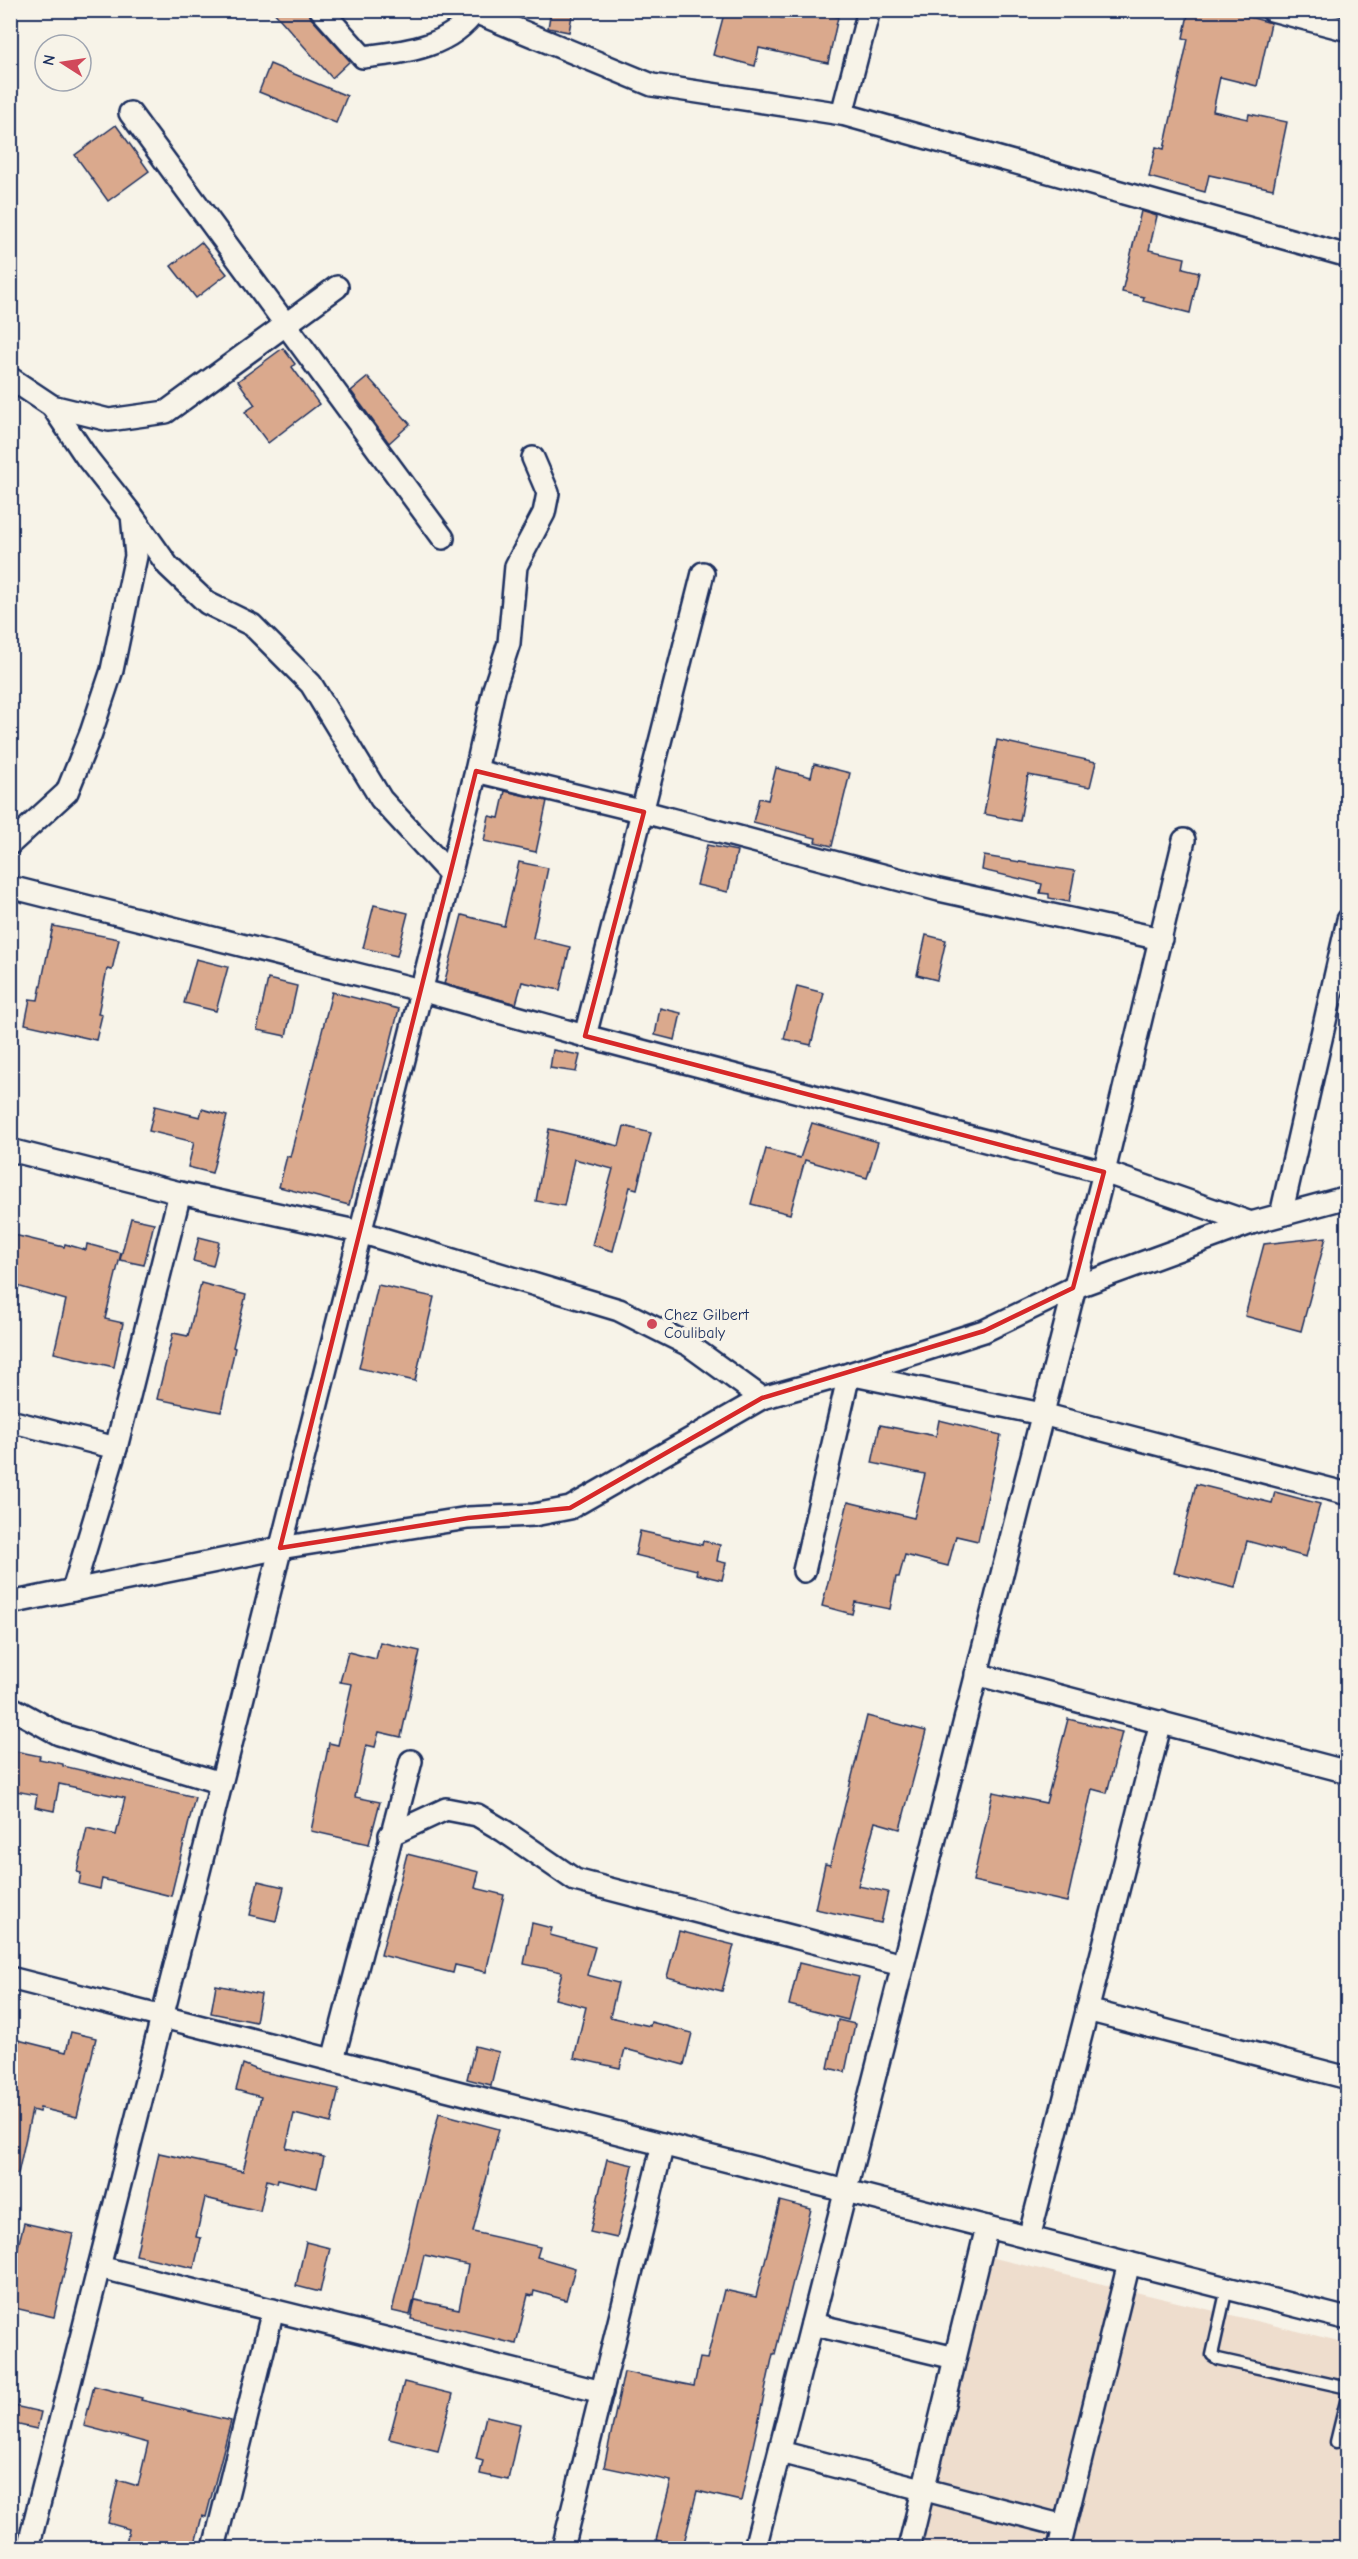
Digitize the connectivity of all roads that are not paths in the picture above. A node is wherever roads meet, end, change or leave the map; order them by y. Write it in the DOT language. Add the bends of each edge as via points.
graph roads {
  1 [pos="321,10"];
  2 [pos="869,10"];
  3 [pos="1272,10"];
  4 [pos="475,11"];
  5 [pos="1347,30"];
  6 [pos="130,113"];
  7 [pos="842,114"];
  8 [pos="1347,256"];
  9 [pos="337,287"];
  10 [pos="284,324"];
  11 [pos="10,378"];
  12 [pos="52,406"];
  13 [pos="533,458"];
  14 [pos="132,515"];
  15 [pos="442,538"];
  16 [pos="704,573"];
  17 [pos="476,771"];
  18 [pos="644,812"];
  19 [pos="1184,840"];
  20 [pos="10,844"];
  21 [pos="450,874"];
  22 [pos="10,887"];
  23 [pos="1347,920"];
  24 [pos="1161,939"];
  25 [pos="420,990"];
  26 [pos="585,1036"];
  27 [pos="10,1150"];
  28 [pos="1104,1172"];
  29 [pos="180,1192"];
  30 [pos="1343,1202"];
  31 [pos="1281,1215"];
  32 [pos="1251,1223"];
  33 [pos="360,1232"];
  34 [pos="1073,1288"];
  35 [pos="849,1374"];
  36 [pos="762,1398"];
  37 [pos="1042,1414"];
  38 [pos="10,1421"];
  39 [pos="116,1448"];
  40 [pos="1347,1494"];
  41 [pos="280,1548"];
  42 [pos="804,1571"];
  43 [pos="73,1590"];
  44 [pos="10,1603"];
  45 [pos="976,1674"];
  46 [pos="10,1707"];
  47 [pos="1161,1722"];
  48 [pos="411,1761"];
  49 [pos="1347,1772"];
  50 [pos="221,1783"];
  51 [pos="390,1835"];
  52 [pos="902,1965"];
  53 [pos="10,1978"];
  54 [pos="1087,2010"];
  55 [pos="162,2016"];
  56 [pos="333,2060"];
  57 [pos="1347,2078"];
  58 [pos="663,2144"];
  59 [pos="846,2191"];
  60 [pos="987,2227"];
  61 [pos="1029,2238"];
  62 [pos="1129,2263"];
  63 [pos="99,2267"];
  64 [pos="1227,2288"];
  65 [pos="273,2310"];
  66 [pos="1347,2319"];
  67 [pos="812,2324"];
  68 [pos="955,2358"];
  69 [pos="1347,2388"];
  70 [pos="602,2392"];
  71 [pos="1347,2393"];
  72 [pos="1336,2442"];
  73 [pos="780,2452"];
  74 [pos="924,2489"];
  75 [pos="1064,2526"];
  76 [pos="10,2544"];
  77 [pos="28,2548"];
  78 [pos="214,2548"];
  79 [pos="563,2548"];
  80 [pos="755,2548"];
  81 [pos="909,2548"];
  82 [pos="1059,2548"];
  1 -- 4 [label="street" via="363,57 412,52 449,36"];
  2 -- 7 [label="street"];
  3 -- 5 [label="street"];
  4 -- 7 [label="street" via="652,86"];
  6 -- 10 [label="street"];
  7 -- 8 [label="street"];
  9 -- 10 [label="street"];
  10 -- 12 [label="street" via="166,412 109,420"];
  10 -- 15 [label="street"];
  11 -- 12 [label="street"];
  12 -- 14 [label="street"];
  13 -- 17 [label="street" via="548,493 544,513 516,566 509,644 494,689"];
  14 -- 20 [label="street" via="136,556 130,593 112,670 91,733 67,792"];
  14 -- 21 [label="street" via="168,566 207,603 252,625 311,684 381,799"];
  16 -- 18 [label="street"];
  17 -- 18 [label="street"];
  17 -- 21 [label="street"];
  18 -- 24 [label="street" via="939,890"];
  18 -- 26 [label="street"];
  19 -- 24 [label="street"];
  21 -- 25 [label="street"];
  22 -- 25 [label="street"];
  23 -- 31 [label="street"];
  24 -- 28 [label="street"];
  25 -- 26 [label="street"];
  25 -- 33 [label="street"];
  26 -- 28 [label="street"];
  27 -- 29 [label="street"];
  28 -- 32 [label="street"];
  28 -- 34 [label="street"];
  29 -- 33 [label="street"];
  29 -- 39 [label="street"];
  30 -- 31 [label="street"];
  31 -- 32 [label="street"];
  32 -- 34 [label="street"];
  33 -- 36 [label="street" via="619,1310 689,1345"];
  33 -- 41 [label="street"];
  34 -- 35 [label="street" via="984,1331"];
  34 -- 37 [label="street"];
  35 -- 36 [label="street"];
  35 -- 37 [label="street"];
  35 -- 42 [label="street"];
  36 -- 41 [label="street" via="570,1508 534,1515 468,1518"];
  37 -- 40 [label="street"];
  37 -- 45 [label="street"];
  38 -- 39 [label="street"];
  39 -- 43 [label="street"];
  41 -- 43 [label="street"];
  41 -- 50 [label="street"];
  43 -- 44 [label="street"];
  45 -- 47 [label="street"];
  45 -- 52 [label="street"];
  46 -- 50 [label="street" via="58,1734"];
  47 -- 49 [label="street"];
  47 -- 54 [label="street"];
  48 -- 51 [label="street"];
  50 -- 55 [label="street"];
  51 -- 52 [label="street" via="446,1809 477,1815 575,1880"];
  51 -- 56 [label="street"];
  52 -- 59 [label="street"];
  53 -- 55 [label="street"];
  54 -- 57 [label="street"];
  54 -- 61 [label="street"];
  55 -- 56 [label="street"];
  55 -- 63 [label="street"];
  56 -- 58 [label="street"];
  58 -- 59 [label="street"];
  58 -- 70 [label="street"];
  59 -- 60 [label="street"];
  59 -- 67 [label="street"];
  60 -- 61 [label="street"];
  60 -- 68 [label="street"];
  61 -- 62 [label="street"];
  62 -- 64 [label="street"];
  62 -- 75 [label="street"];
  63 -- 65 [label="street"];
  63 -- 77 [label="street"];
  64 -- 66 [label="street"];
  64 -- 69 [label="lane" via="1212,2355"];
  65 -- 70 [label="street"];
  65 -- 78 [label="street"];
  67 -- 68 [label="street"];
  67 -- 73 [label="street"];
  68 -- 74 [label="street"];
  70 -- 79 [label="street"];
  71 -- 72 [label="lane"];
  73 -- 74 [label="street"];
  73 -- 80 [label="street"];
  74 -- 75 [label="street"];
  74 -- 81 [label="street"];
  75 -- 82 [label="street"];
  76 -- 77 [label="street"];
}
